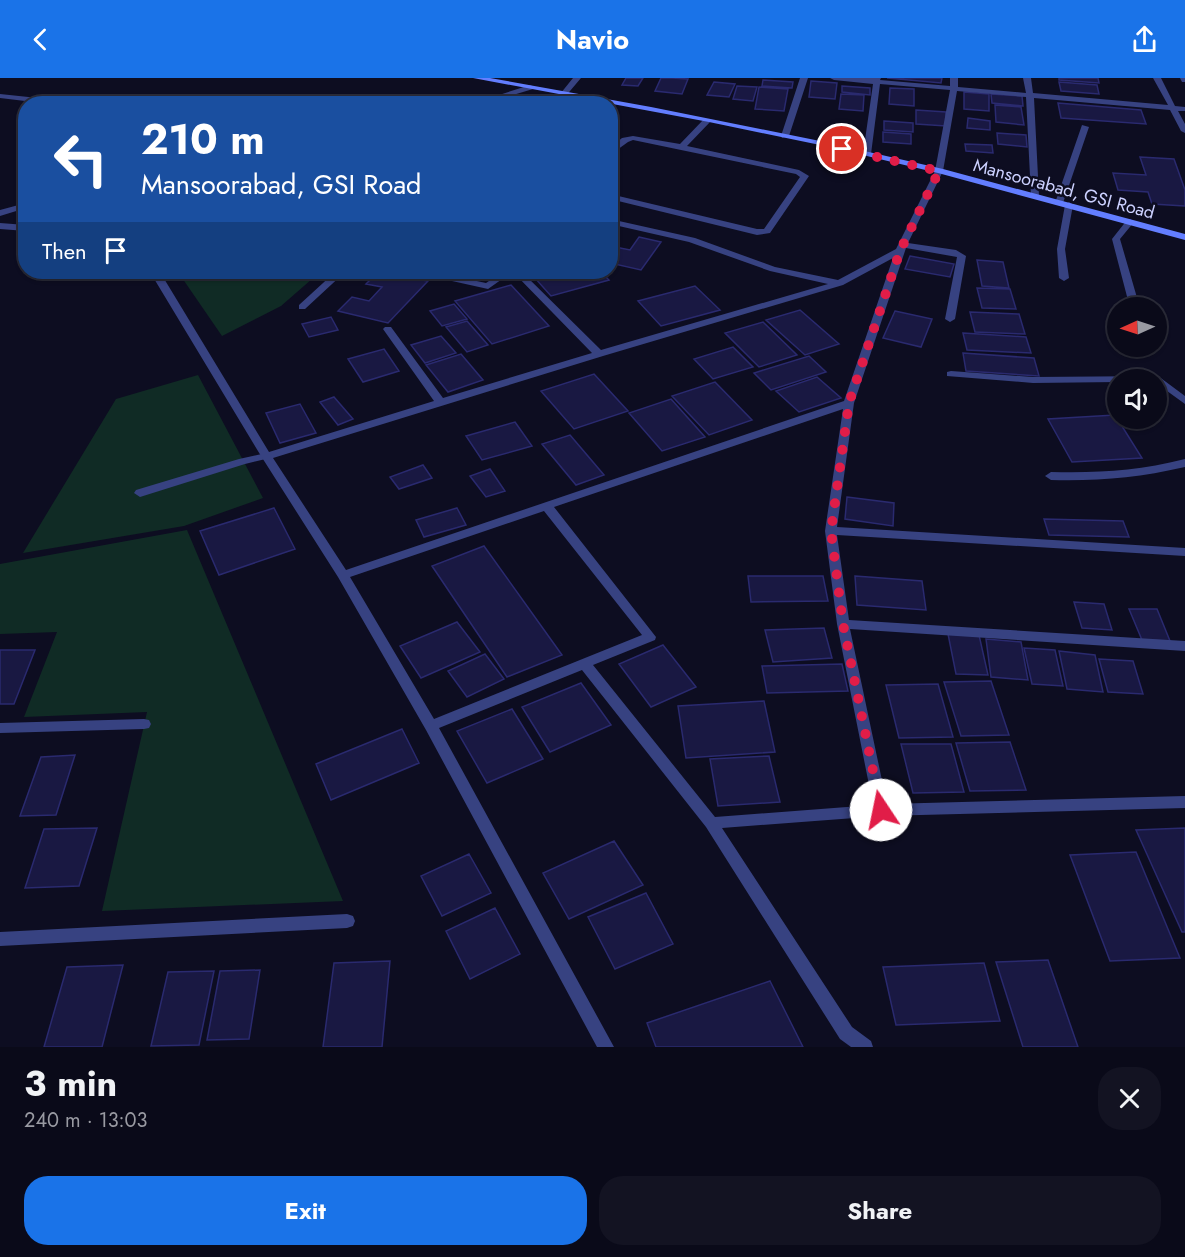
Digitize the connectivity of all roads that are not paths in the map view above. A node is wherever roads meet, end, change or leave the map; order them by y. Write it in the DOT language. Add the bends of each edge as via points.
graph roads {
  1 [pos="477,78"];
  2 [pos="577,78"];
  3 [pos="804,78"];
  4 [pos="834,78"];
  5 [pos="954,78"];
  6 [pos="1027,78"];
  7 [pos="1157,78"];
  8 [pos="877,80"];
  9 [pos="530,87"];
  10 [pos="954,90"];
  11 [pos="565,92"];
  12 [pos="1030,95"];
  13 [pos="0,96"];
  14 [pos="500,96"];
  15 [pos="562,96"];
  16 [pos="585,96"];
  17 [pos="18,98"];
  18 [pos="618,103"];
  19 [pos="1173,108"];
  20 [pos="1185,109"];
  21 [pos="707,121"];
  22 [pos="1085,127"];
  23 [pos="1185,131"];
  24 [pos="784,136"];
  25 [pos="618,146"];
  26 [pos="682,147"];
  27 [pos="867,154"];
  28 [pos="939,171"];
  29 [pos="1035,196"];
  30 [pos="618,198"];
  31 [pos="1059,202"];
  32 [pos="1069,205"];
  33 [pos="18,207"];
  34 [pos="0,213"];
  35 [pos="1130,222"];
  36 [pos="618,223"];
  37 [pos="0,226"];
  38 [pos="18,227"];
  39 [pos="1185,237"];
  40 [pos="902,248"];
  41 [pos="1064,278"];
  42 [pos="159,279"];
  43 [pos="333,279"];
  44 [pos="456,279"];
  45 [pos="498,279"];
  46 [pos="524,279"];
  47 [pos="840,283"];
  48 [pos="1132,297"];
  49 [pos="302,308"];
  50 [pos="950,319"];
  51 [pos="388,329"];
  52 [pos="598,354"];
  53 [pos="951,374"];
  54 [pos="1185,401"];
  55 [pos="440,402"];
  56 [pos="849,403"];
  57 [pos="266,456"];
  58 [pos="1185,463"];
  59 [pos="1051,476"];
  60 [pos="140,493"];
  61 [pos="547,506"];
  62 [pos="831,531"];
  63 [pos="1185,552"];
  64 [pos="343,576"];
  65 [pos="843,624"];
  66 [pos="1185,646"];
  67 [pos="584,663"];
  68 [pos="144,724"];
  69 [pos="431,726"];
  70 [pos="0,728"];
  71 [pos="1185,802"];
  72 [pos="881,810"];
  73 [pos="711,823"];
  74 [pos="347,921"];
  75 [pos="0,939"];
  76 [pos="606,1047"];
  77 [pos="865,1047"];
  1 -- 9 [label="street, Mansoorabad, GSI Road"];
  2 -- 11 [label="street"];
  3 -- 24 [label="street"];
  4 -- 8 [label="street"];
  5 -- 10 [label="street"];
  6 -- 12 [label="street"];
  7 -- 19 [label="street"];
  8 -- 10 [label="street"];
  8 -- 27 [label="street"];
  9 -- 11 [label="street, Mansoorabad, GSI Road"];
  9 -- 14 [label="street"];
  10 -- 12 [label="street"];
  10 -- 28 [label="street"];
  11 -- 15 [label="street"];
  11 -- 16 [label="street, Mansoorabad, GSI Road"];
  12 -- 19 [label="street"];
  12 -- 29 [label="street"];
  13 -- 17 [label="street"];
  18 -- 21 [label="street, Mansoorabad, GSI Road"];
  19 -- 20 [label="street"];
  19 -- 23 [label="street"];
  21 -- 24 [label="street, Mansoorabad, GSI Road"];
  21 -- 26 [label="street"];
  22 -- 31 [label="street"];
  24 -- 27 [label="street, Mansoorabad, GSI Road"];
  25 -- 26 [label="street" via="633,138"];
  26 -- 30 [label="street" via="805,176 767,231 757,232"];
  27 -- 28 [label="street, Mansoorabad, GSI Road"];
  28 -- 29 [label="street, Mansoorabad, GSI Road"];
  28 -- 40 [label="street"];
  29 -- 31 [label="street, Mansoorabad, GSI Road"];
  31 -- 32 [label="street, Mansoorabad, GSI Road"];
  32 -- 35 [label="street, Mansoorabad, GSI Road"];
  32 -- 41 [label="street" via="1061,249"];
  33 -- 34 [label="street"];
  35 -- 39 [label="street, Mansoorabad, GSI Road"];
  35 -- 48 [label="street" via="1116,239"];
  36 -- 47 [label="street" via="692,240 772,269"];
  37 -- 38 [label="street"];
  40 -- 47 [label="street"];
  40 -- 50 [label="street" via="962,256"];
  40 -- 56 [label="street"];
  42 -- 57 [label="street"];
  43 -- 49 [label="street"];
  44 -- 45 [label="street" via="488,286"];
  46 -- 52 [label="street"];
  47 -- 52 [label="street"];
  51 -- 55 [label="street"];
  52 -- 55 [label="street"];
  53 -- 54 [label="street" via="1033,380 1158,379"];
  55 -- 57 [label="street"];
  56 -- 61 [label="street"];
  56 -- 62 [label="street"];
  57 -- 60 [label="street"];
  57 -- 64 [label="street"];
  58 -- 59 [label="street" via="1101,477"];
  61 -- 64 [label="street"];
  61 -- 67 [label="street" via="650,637"];
  62 -- 63 [label="street"];
  62 -- 65 [label="street"];
  64 -- 69 [label="street"];
  65 -- 66 [label="street"];
  65 -- 72 [label="street"];
  67 -- 69 [label="street"];
  67 -- 73 [label="street"];
  68 -- 70 [label="street"];
  69 -- 76 [label="street"];
  71 -- 72 [label="street"];
  72 -- 73 [label="street"];
  73 -- 77 [label="street" via="846,1033"];
  74 -- 75 [label="street"];
}
